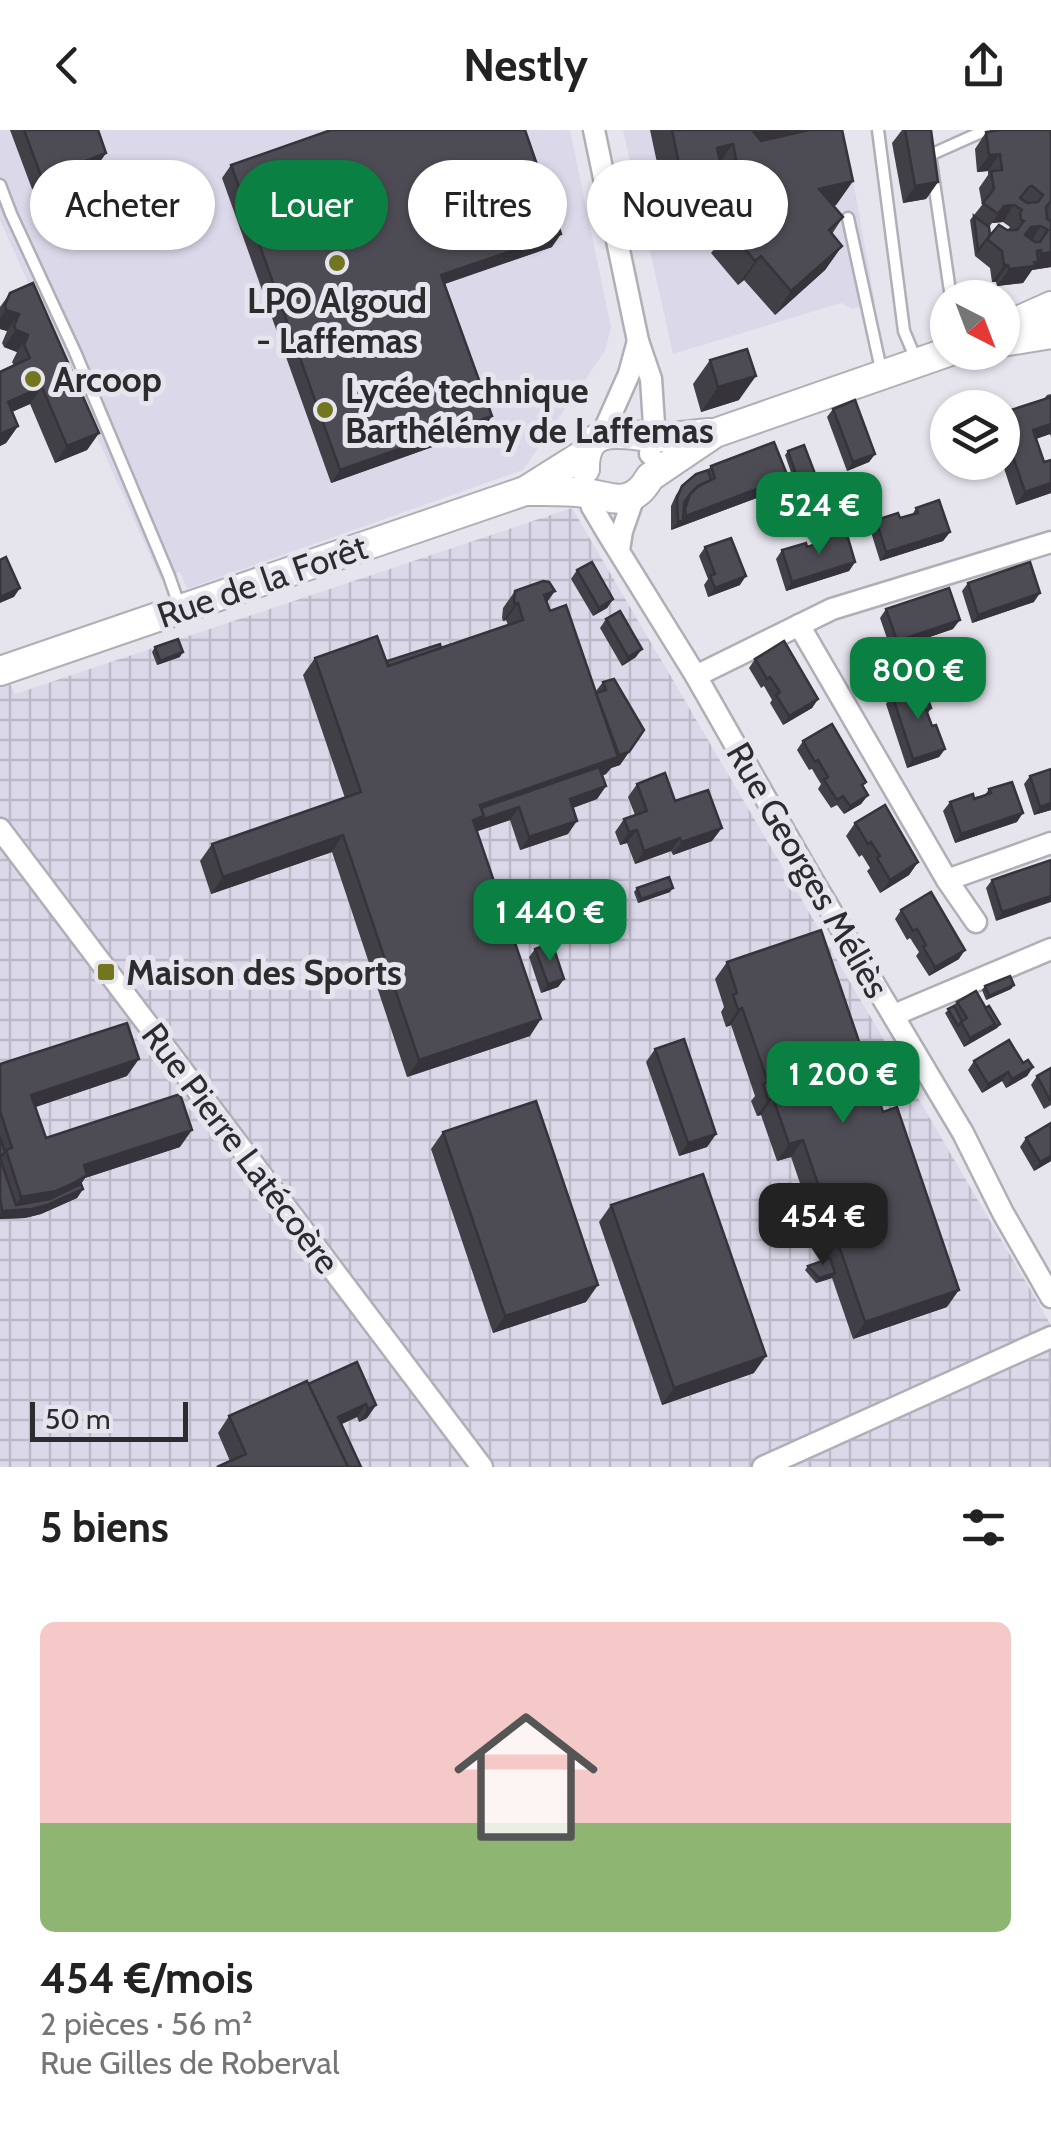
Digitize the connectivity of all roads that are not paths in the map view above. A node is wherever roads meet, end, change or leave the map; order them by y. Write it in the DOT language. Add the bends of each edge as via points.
graph roads {
  1 [pos="594,130"];
  2 [pos="878,130"];
  3 [pos="986,130"];
  4 [pos="0,185"];
  5 [pos="848,218"];
  6 [pos="949,280"];
  7 [pos="1051,306"];
  8 [pos="1020,320"];
  9 [pos="1051,334"];
  10 [pos="1020,339"];
  11 [pos="638,341"];
  12 [pos="930,358"];
  13 [pos="917,362"];
  14 [pos="882,375"];
  15 [pos="715,432"];
  16 [pos="644,459"];
  17 [pos="593,470"];
  18 [pos="525,491"];
  19 [pos="1051,542"];
  20 [pos="619,550"];
  21 [pos="181,608"];
  22 [pos="799,626"];
  23 [pos="0,671"];
  24 [pos="696,676"];
  25 [pos="0,829"];
  26 [pos="1051,843"];
  27 [pos="946,880"];
  28 [pos="976,922"];
  29 [pos="1051,950"];
  30 [pos="894,1016"];
  31 [pos="1051,1297"];
  32 [pos="1051,1338"];
  33 [pos="482,1467"];
  34 [pos="763,1467"];
  1 -- 11 [label="street"];
  2 -- 13 [label="lane" via="904,331"];
  3 -- 6 [label="lane" via="930,156"];
  4 -- 21 [label="lane"];
  5 -- 14 [label="lane"];
  7 -- 8 [label="street"];
  9 -- 10 [label="street"];
  11 -- 16 [label="street" via="654,400"];
  11 -- 17 [label="street"];
  12 -- 13 [label="street"];
  13 -- 14 [label="street"];
  14 -- 15 [label="street"];
  15 -- 16 [label="street"];
  15 -- 16 [label="street"];
  16 -- 17 [label="street" via="616,432"];
  16 -- 17 [label="street" via="625,498"];
  16 -- 20 [label="street"];
  17 -- 18 [label="street, Rue de la Forêt"];
  17 -- 18 [label="street, Rue de la Forêt"];
  17 -- 20 [label="street, Rue Georges Méliès" via="600,520"];
  18 -- 21 [label="street, Rue de la Forêt"];
  19 -- 22 [label="street"];
  20 -- 24 [label="street, Rue Georges Méliès"];
  21 -- 23 [label="street, Rue de la Forêt"];
  22 -- 24 [label="street"];
  22 -- 27 [label="street"];
  24 -- 30 [label="street, Rue Georges Méliès"];
  25 -- 33 [label="street, Rue Pierre Latécoère"];
  26 -- 27 [label="street"];
  27 -- 28 [label="street"];
  29 -- 30 [label="street"];
  30 -- 31 [label="street, Rue Georges Méliès"];
  32 -- 34 [label="street"];
}
